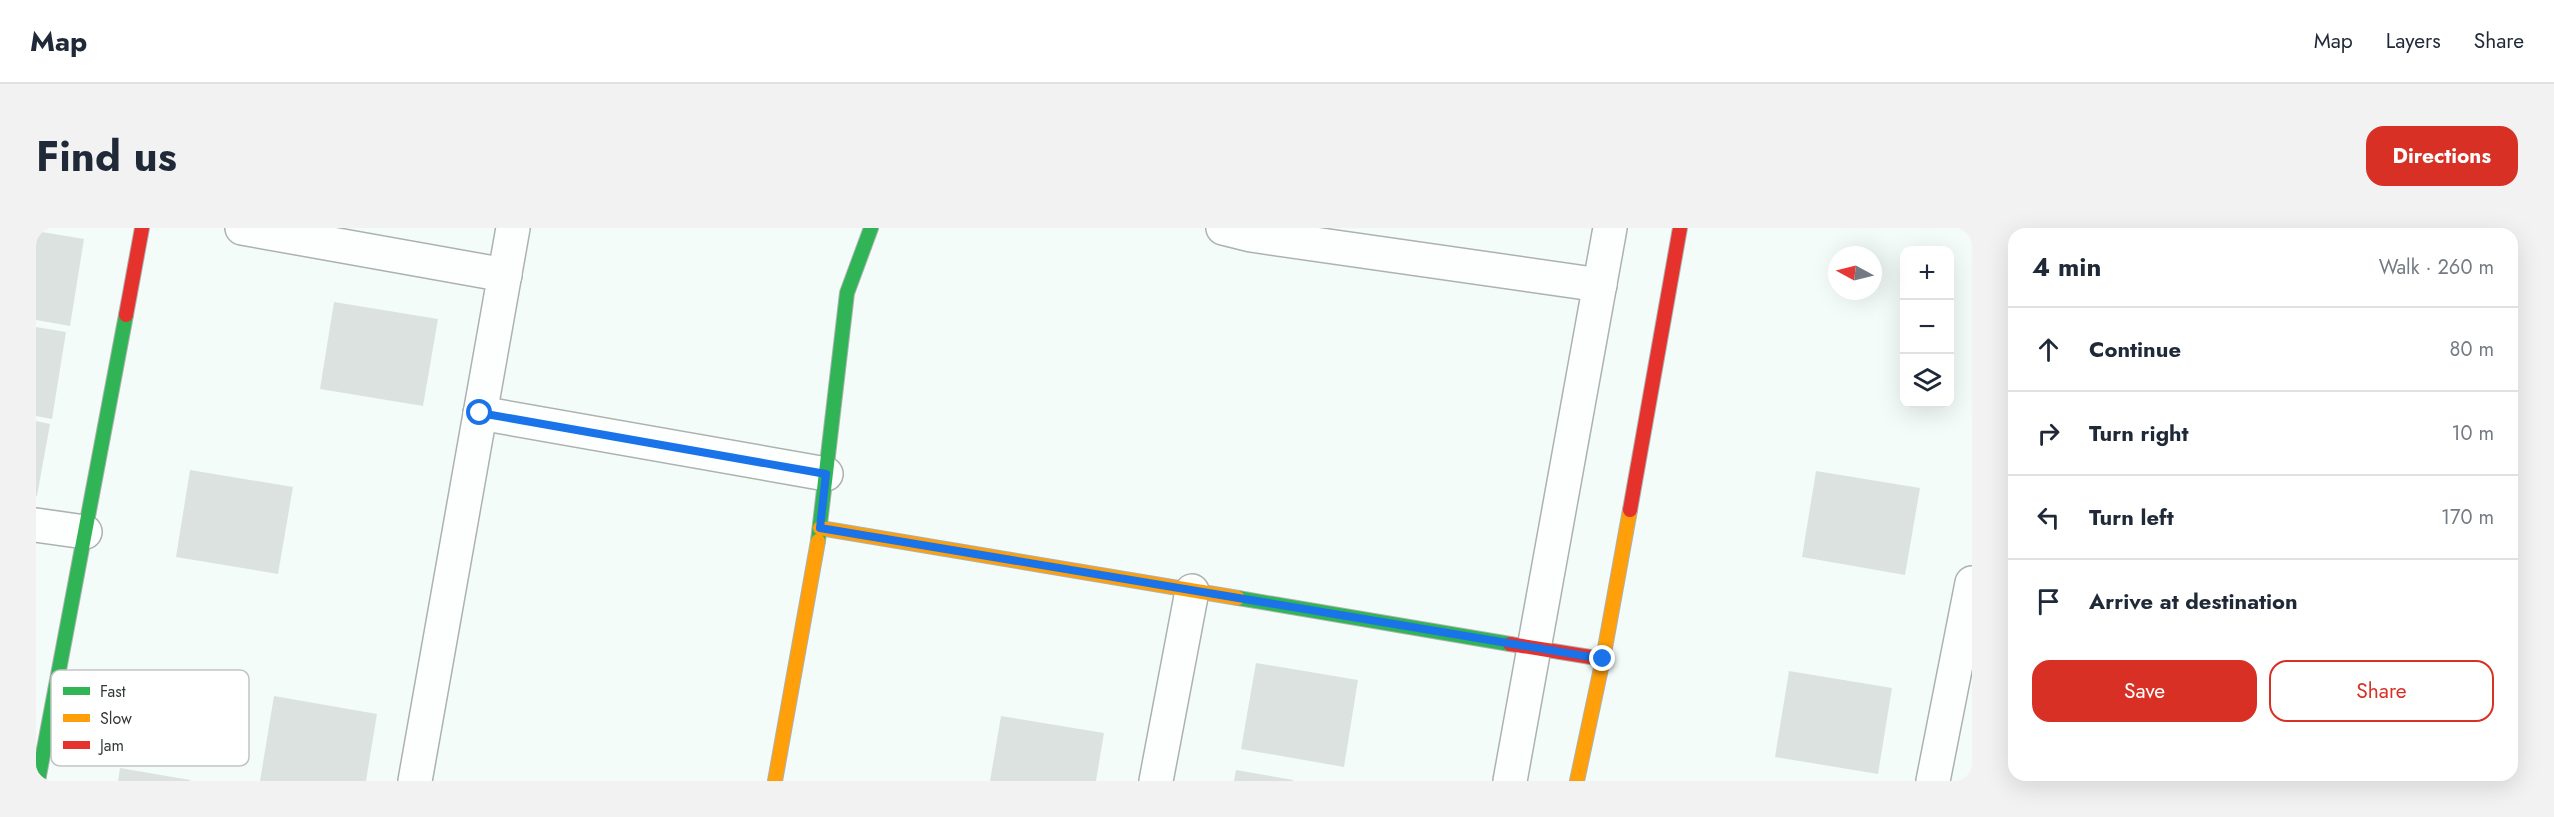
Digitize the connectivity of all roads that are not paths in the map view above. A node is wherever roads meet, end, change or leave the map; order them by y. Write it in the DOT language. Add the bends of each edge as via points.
graph roads {
  1 [pos="142,228"];
  2 [pos="242,228"];
  3 [pos="513,228"];
  4 [pos="872,228"];
  5 [pos="1610,228"];
  6 [pos="1680,228"];
  7 [pos="1242,230"];
  8 [pos="505,275"];
  9 [pos="1600,285"];
  10 [pos="480,413"];
  11 [pos="826,474"];
  12 [pos="36,525"];
  13 [pos="820,528"];
  14 [pos="85,532"];
  15 [pos="1972,583"];
  16 [pos="1192,591"];
  17 [pos="1534,648"];
  18 [pos="1603,659"];
  19 [pos="59,670"];
  20 [pos="51,712"];
  21 [pos="38,781"];
  22 [pos="415,781"];
  23 [pos="775,781"];
  24 [pos="1156,781"];
  25 [pos="1510,781"];
  26 [pos="1577,781"];
  27 [pos="1933,781"];
  1 -- 14 [label="street"];
  2 -- 8 [label="street"];
  3 -- 8 [label="street"];
  4 -- 11 [label="street" via="847,293"];
  5 -- 9 [label="street"];
  6 -- 18 [label="street"];
  7 -- 9 [label="street"];
  8 -- 10 [label="street"];
  9 -- 17 [label="street"];
  10 -- 11 [label="street"];
  10 -- 22 [label="street"];
  11 -- 13 [label="street"];
  12 -- 14 [label="street"];
  13 -- 16 [label="street"];
  13 -- 23 [label="street"];
  14 -- 19 [label="street"];
  15 -- 27 [label="street"];
  16 -- 17 [label="street"];
  16 -- 24 [label="street"];
  17 -- 18 [label="street"];
  17 -- 25 [label="street"];
  18 -- 26 [label="street"];
  20 -- 21 [label="street"];
}
